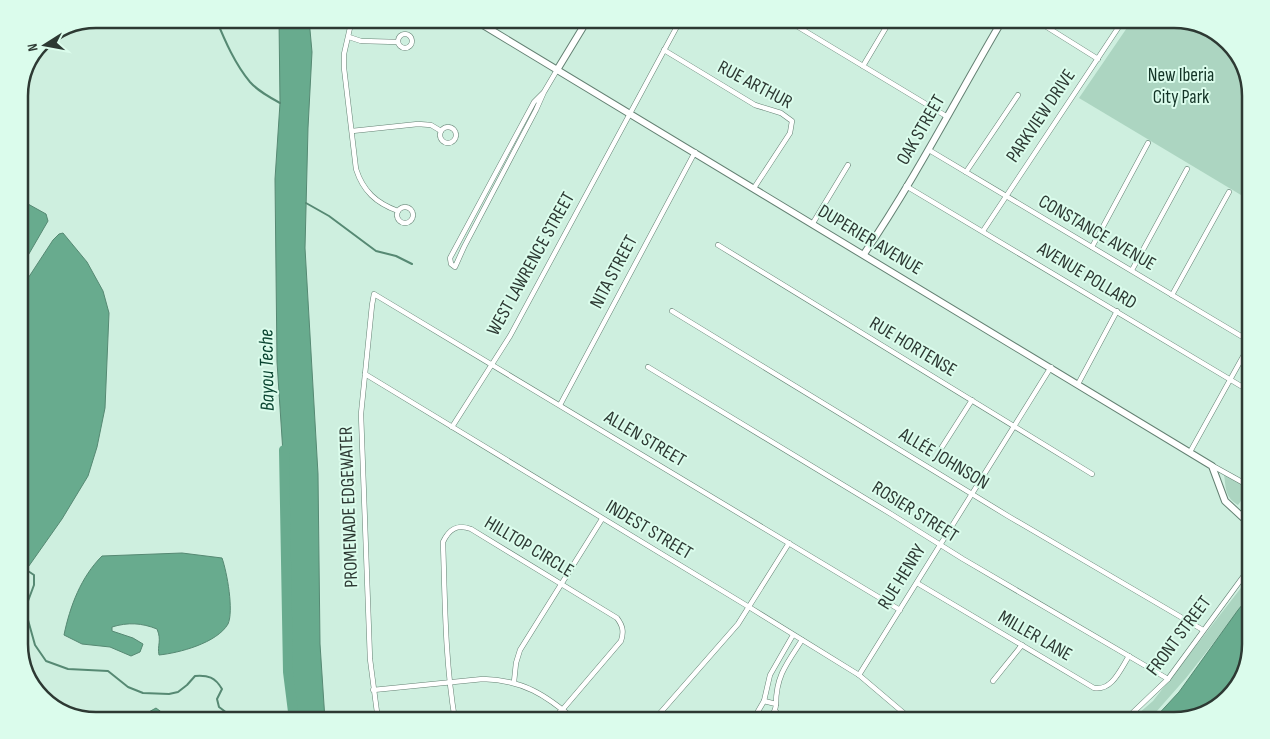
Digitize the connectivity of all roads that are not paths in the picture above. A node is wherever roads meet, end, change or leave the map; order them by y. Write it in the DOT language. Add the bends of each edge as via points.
graph roads {
  1 [pos="351,27"];
  2 [pos="486,27"];
  3 [pos="583,27"];
  4 [pos="677,27"];
  5 [pos="798,27"];
  6 [pos="886,27"];
  7 [pos="998,27"];
  8 [pos="1047,27"];
  9 [pos="1119,27"];
  10 [pos="349,37"];
  11 [pos="398,42"];
  12 [pos="664,50"];
  13 [pos="1098,59"];
  14 [pos="863,66"];
  15 [pos="557,70"];
  16 [pos="1018,94"];
  17 [pos="630,112"];
  18 [pos="946,116"];
  19 [pos="352,131"];
  20 [pos="441,131"];
  21 [pos="1148,143"];
  22 [pos="929,150"];
  23 [pos="695,152"];
  24 [pos="848,165"];
  25 [pos="1187,169"];
  26 [pos="966,172"];
  27 [pos="498,178"];
  28 [pos="906,186"];
  29 [pos="754,188"];
  30 [pos="1230,192"];
  31 [pos="1005,197"];
  32 [pos="398,211"];
  33 [pos="813,223"];
  34 [pos="983,231"];
  35 [pos="465,233"];
  36 [pos="470,235"];
  37 [pos="718,245"];
  38 [pos="1092,247"];
  39 [pos="864,254"];
  40 [pos="1132,270"];
  41 [pos="374,294"];
  42 [pos="1172,295"];
  43 [pos="672,311"];
  44 [pos="1117,312"];
  45 [pos="1242,337"];
  46 [pos="1242,358"];
  47 [pos="492,365"];
  48 [pos="648,367"];
  49 [pos="1051,368"];
  50 [pos="365,374"];
  51 [pos="1230,379"];
  52 [pos="1078,384"];
  53 [pos="1242,386"];
  54 [pos="972,400"];
  55 [pos="560,405"];
  56 [pos="1014,426"];
  57 [pos="452,427"];
  58 [pos="942,447"];
  59 [pos="1190,452"];
  60 [pos="1212,466"];
  61 [pos="1092,474"];
  62 [pos="1242,482"];
  63 [pos="972,494"];
  64 [pos="1242,517"];
  65 [pos="602,519"];
  66 [pos="789,543"];
  67 [pos="941,544"];
  68 [pos="1242,578"];
  69 [pos="917,583"];
  70 [pos="561,584"];
  71 [pos="749,607"];
  72 [pos="900,610"];
  73 [pos="1203,630"];
  74 [pos="794,635"];
  75 [pos="802,640"];
  76 [pos="1022,645"];
  77 [pos="1129,656"];
  78 [pos="859,675"];
  79 [pos="1168,679"];
  80 [pos="450,682"];
  81 [pos="514,682"];
  82 [pos="993,682"];
  83 [pos="373,690"];
  84 [pos="764,701"];
  85 [pos="776,704"];
  86 [pos="563,709"];
  87 [pos="377,712"];
  88 [pos="454,712"];
  89 [pos="560,712"];
  90 [pos="566,712"];
  91 [pos="661,712"];
  92 [pos="758,712"];
  93 [pos="775,712"];
  94 [pos="903,712"];
  95 [pos="1133,712"];
  1 -- 10 [label="street"];
  2 -- 15 [label="main road, DUPERIER AVENUE"];
  3 -- 15 [label="main road"];
  4 -- 12 [label="street, WEST LAWRENCE STREET"];
  5 -- 14 [label="street"];
  6 -- 14 [label="street"];
  7 -- 18 [label="main road, OAK STREET"];
  8 -- 13 [label="street"];
  9 -- 13 [label="street, PARKVIEW DRIVE"];
  10 -- 11 [label="street" via="362,41"];
  10 -- 19 [label="street" via="344,68"];
  12 -- 17 [label="street, WEST LAWRENCE STREET"];
  12 -- 29 [label="street, RUE ARTHUR" via="755,105 781,113 792,121 790,133"];
  13 -- 31 [label="street, PARKVIEW DRIVE"];
  14 -- 18 [label="street"];
  15 -- 17 [label="main road, DUPERIER AVENUE"];
  15 -- 27 [label="street" via="534,102 529,119"];
  16 -- 26 [label="street"];
  17 -- 23 [label="main road, DUPERIER AVENUE"];
  17 -- 47 [label="street, WEST LAWRENCE STREET"];
  18 -- 22 [label="main road, OAK STREET"];
  19 -- 20 [label="street" via="418,124"];
  19 -- 32 [label="street" via="360,182 368,194"];
  21 -- 38 [label="street"];
  22 -- 26 [label="street, CONSTANCE AVENUE"];
  22 -- 28 [label="main road, OAK STREET"];
  23 -- 29 [label="main road, DUPERIER AVENUE"];
  23 -- 55 [label="street, NITA STREET"];
  24 -- 33 [label="street"];
  25 -- 40 [label="street"];
  26 -- 31 [label="street, CONSTANCE AVENUE"];
  27 -- 35 [label="street"];
  27 -- 36 [label="street"];
  28 -- 34 [label="street, AVENUE POLLARD"];
  28 -- 39 [label="main road, OAK STREET"];
  29 -- 33 [label="main road, DUPERIER AVENUE"];
  30 -- 42 [label="street"];
  31 -- 34 [label="street, PARKVIEW DRIVE"];
  31 -- 38 [label="street, CONSTANCE AVENUE"];
  33 -- 39 [label="main road, DUPERIER AVENUE"];
  34 -- 44 [label="street, AVENUE POLLARD"];
  35 -- 36 [label="street"];
  35 -- 36 [label="street" via="450,258 451,264 456,266"];
  37 -- 54 [label="street, RUE HORTENSE"];
  38 -- 40 [label="street, CONSTANCE AVENUE"];
  39 -- 49 [label="main road, DUPERIER AVENUE"];
  40 -- 42 [label="street, CONSTANCE AVENUE"];
  41 -- 47 [label="street, ALLEN STREET"];
  41 -- 50 [label="street, PROMENADE EDGEWATER"];
  42 -- 45 [label="street, CONSTANCE AVENUE"];
  43 -- 63 [label="street, ALLÉE JOHNSON"];
  44 -- 51 [label="street, AVENUE POLLARD"];
  44 -- 52 [label="street"];
  46 -- 51 [label="street"];
  47 -- 55 [label="street, ALLEN STREET"];
  47 -- 57 [label="street, WEST LAWRENCE STREET"];
  48 -- 67 [label="street, ROSIER STREET"];
  49 -- 52 [label="main road, DUPERIER AVENUE"];
  49 -- 56 [label="street, RUE HENRY"];
  50 -- 57 [label="street, INDEST STREET"];
  50 -- 83 [label="street, PROMENADE EDGEWATER" via="360,414"];
  51 -- 53 [label="street, AVENUE POLLARD"];
  51 -- 59 [label="street"];
  52 -- 59 [label="main road, DUPERIER AVENUE"];
  54 -- 56 [label="street, RUE HORTENSE"];
  54 -- 58 [label="street"];
  55 -- 66 [label="street, ALLEN STREET"];
  56 -- 61 [label="street, RUE HORTENSE"];
  56 -- 63 [label="street, RUE HENRY"];
  57 -- 65 [label="street, INDEST STREET"];
  59 -- 60 [label="main road, DUPERIER AVENUE"];
  60 -- 62 [label="street, DUPERIER AVENUE"];
  60 -- 64 [label="main road" via="1225,501"];
  63 -- 67 [label="street, RUE HENRY"];
  63 -- 73 [label="street, ALLÉE JOHNSON"];
  65 -- 70 [label="street"];
  65 -- 71 [label="street, INDEST STREET"];
  66 -- 71 [label="street"];
  66 -- 72 [label="street, ALLEN STREET"];
  67 -- 69 [label="street, RUE HENRY"];
  67 -- 77 [label="street, ROSIER STREET"];
  68 -- 73 [label="street, FRONT STREET"];
  69 -- 72 [label="street, RUE HENRY"];
  69 -- 76 [label="street, MILLER LANE"];
  70 -- 80 [label="street, HILLTOP CIRCLE" via="471,529 457,527 450,530 443,542"];
  70 -- 81 [label="street" via="520,650"];
  70 -- 86 [label="street, HILLTOP CIRCLE" via="617,618 623,629 621,641"];
  71 -- 74 [label="street, INDEST STREET"];
  71 -- 91 [label="street"];
  72 -- 78 [label="street, RUE HENRY"];
  73 -- 79 [label="street, FRONT STREET"];
  74 -- 75 [label="street, INDEST STREET"];
  74 -- 84 [label="street" via="770,675"];
  75 -- 78 [label="street, INDEST STREET"];
  75 -- 85 [label="street" via="780,676"];
  76 -- 77 [label="street, MILLER LANE" via="1094,688 1101,689 1113,681"];
  76 -- 82 [label="street"];
  77 -- 79 [label="street, ROSIER STREET"];
  78 -- 94 [label="street, INDEST STREET"];
  79 -- 95 [label="street, FRONT STREET"];
  80 -- 81 [label="street" via="483,679"];
  80 -- 83 [label="street"];
  80 -- 88 [label="street, HILLTOP CIRCLE"];
  81 -- 86 [label="street" via="529,687"];
  83 -- 87 [label="street, PROMENADE EDGEWATER"];
  84 -- 85 [label="street"];
  84 -- 92 [label="street"];
  85 -- 93 [label="street"];
  86 -- 89 [label="street, HILLTOP CIRCLE"];
  86 -- 90 [label="street"];
}
